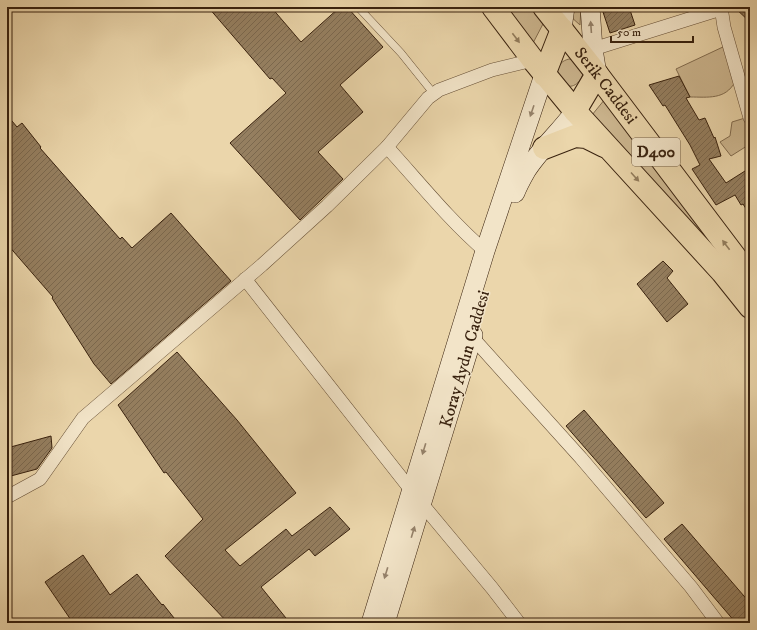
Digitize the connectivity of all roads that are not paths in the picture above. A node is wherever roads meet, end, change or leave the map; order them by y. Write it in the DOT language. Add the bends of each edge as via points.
graph roads {
  1 [pos="358,7"];
  2 [pos="492,7"];
  3 [pos="544,7"];
  4 [pos="565,7"];
  5 [pos="590,7"];
  6 [pos="721,8"];
  7 [pos="562,29"];
  8 [pos="593,49"];
  9 [pos="539,67"];
  10 [pos="597,74"];
  11 [pos="434,94"];
  12 [pos="575,111"];
  13 [pos="750,118"];
  14 [pos="387,147"];
  15 [pos="544,148"];
  16 [pos="609,148"];
  17 [pos="485,251"];
  18 [pos="746,264"];
  19 [pos="245,279"];
  20 [pos="750,307"];
  21 [pos="472,337"];
  22 [pos="7,497"];
  23 [pos="416,498"];
  24 [pos="371,623"];
  25 [pos="385,623"];
  26 [pos="519,623"];
  27 [pos="718,623"];
  1 -- 11 [label="lane"];
  2 -- 9 [label="highway, D400, one-way"];
  3 -- 7 [label="highway, D400"];
  4 -- 7 [label="main road"];
  8 -- 5 [label="main road, one-way"];
  6 -- 8 [label="street"];
  6 -- 13 [label="street"];
  7 -- 9 [label="highway"];
  7 -- 10 [label="highway, Serik Caddesi / D400"];
  8 -- 10 [label="main road"];
  9 -- 11 [label="street" via="492,70"];
  9 -- 12 [label="highway, Serik Caddesi / D400"];
  9 -- 17 [label="main road, one-way"];
  10 -- 12 [label="highway"];
  18 -- 10 [label="highway, Serik Caddesi / D400, one-way"];
  11 -- 14 [label="street"];
  12 -- 15 [label="main road, Koray Aydın Caddesi"];
  12 -- 16 [label="highway, Serik Caddesi / D400"];
  14 -- 17 [label="street"];
  14 -- 19 [label="street" via="327,206"];
  15 -- 16 [label="highway" via="575,136 586,137"];
  15 -- 21 [label="main road, Koray Aydın Caddesi" via="525,172 513,198"];
  16 -- 20 [label="highway, Serik Caddesi / D400, one-way" via="722,272"];
  17 -- 23 [label="main road, one-way"];
  19 -- 22 [label="street" via="83,418 40,479"];
  19 -- 23 [label="street"];
  21 -- 23 [label="main road, Koray Aydın Caddesi"];
  21 -- 27 [label="street" via="692,587"];
  23 -- 24 [label="main road, one-way"];
  25 -- 23 [label="main road, Koray Aydın Caddesi, one-way"];
  23 -- 26 [label="street"];
}
